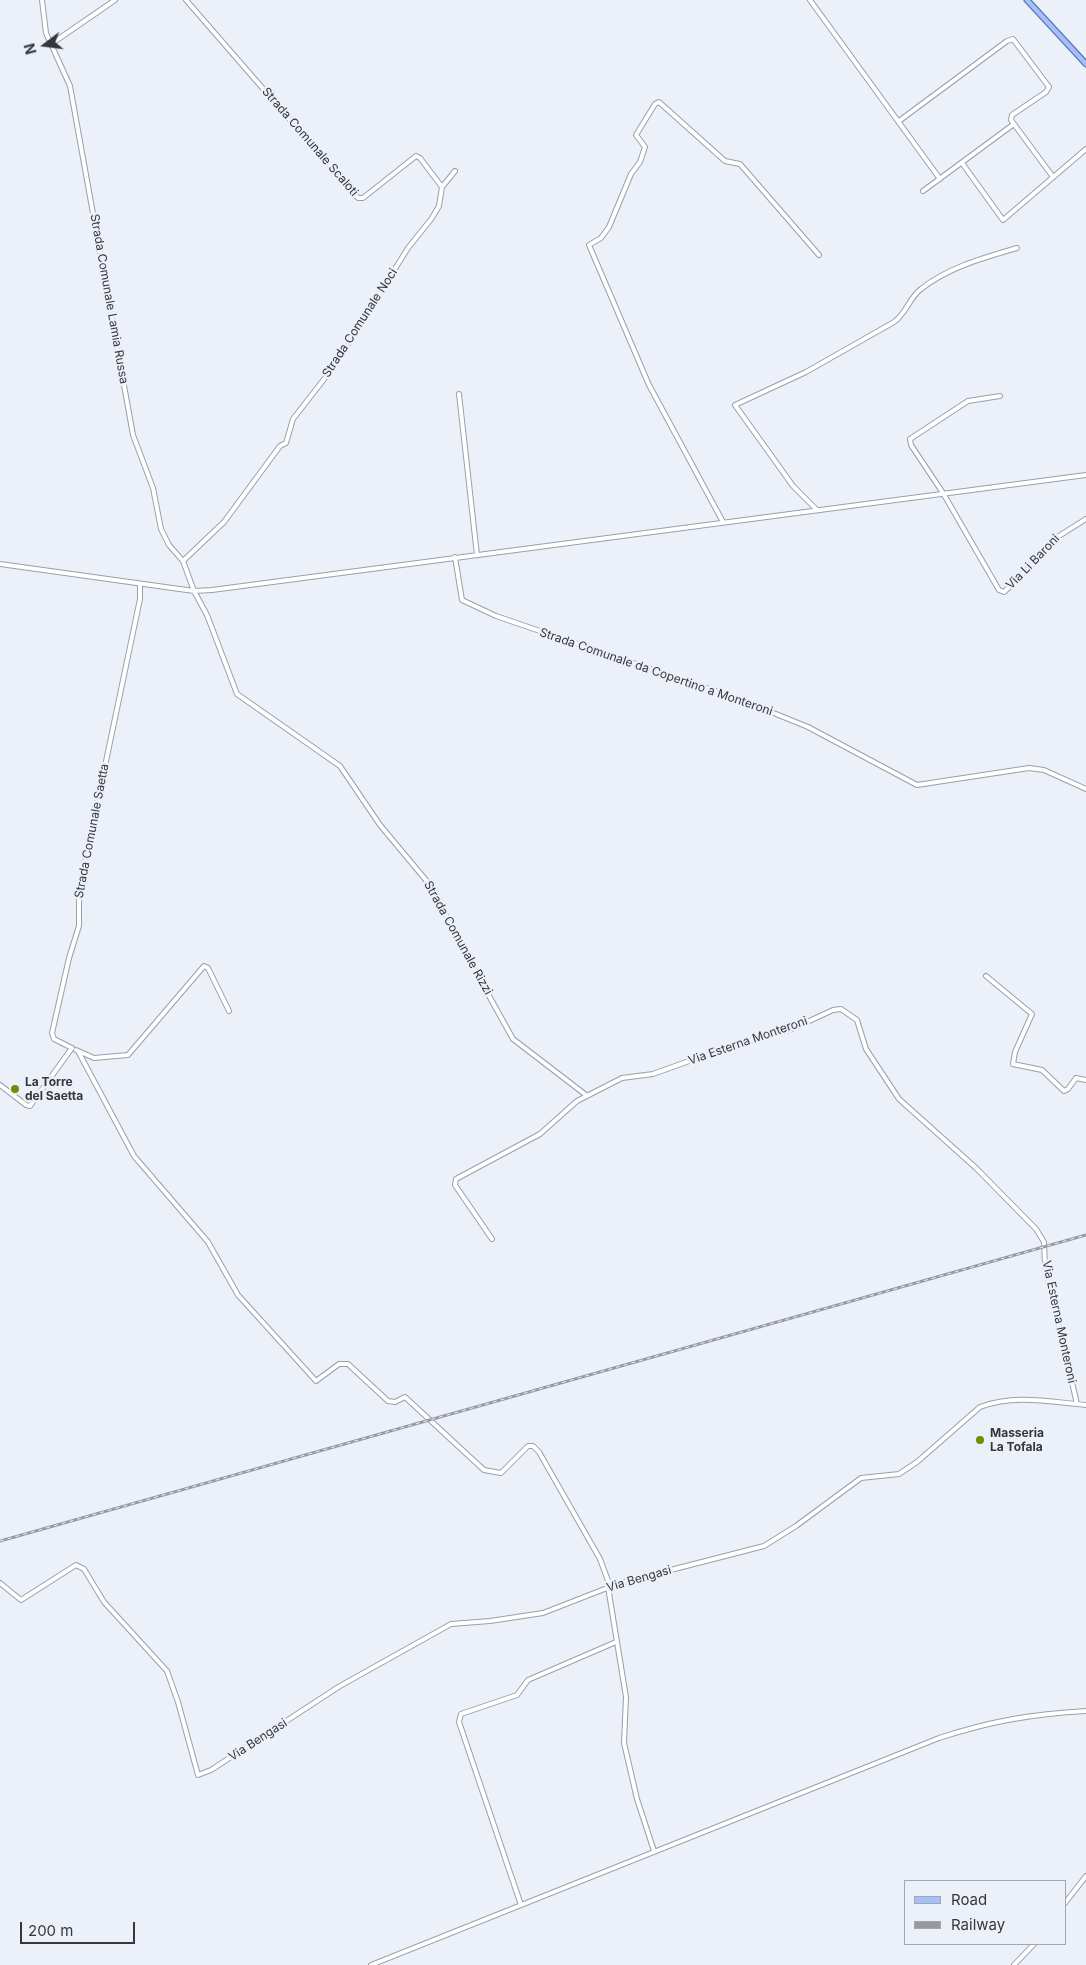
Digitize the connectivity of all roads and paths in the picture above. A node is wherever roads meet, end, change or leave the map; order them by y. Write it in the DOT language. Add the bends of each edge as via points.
graph roads {
  1 [pos="42,0"];
  2 [pos="116,0"];
  3 [pos="186,0"];
  4 [pos="810,0"];
  5 [pos="1027,0"];
  6 [pos="51,44"];
  7 [pos="1086,64"];
  8 [pos="899,121"];
  9 [pos="1014,124"];
  10 [pos="1086,149"];
  11 [pos="962,163"];
  12 [pos="455,171"];
  13 [pos="1053,177"];
  14 [pos="940,179"];
  15 [pos="442,187"];
  16 [pos="923,191"];
  17 [pos="1017,248"];
  18 [pos="820,255"];
  19 [pos="459,394"];
  20 [pos="1000,396"];
  21 [pos="1086,475"];
  22 [pos="943,494"];
  23 [pos="817,510"];
  24 [pos="1086,519"];
  25 [pos="722,522"];
  26 [pos="477,555"];
  27 [pos="455,557"];
  28 [pos="183,561"];
  29 [pos="0,564"];
  30 [pos="140,584"];
  31 [pos="194,591"];
  32 [pos="1086,789"];
  33 [pos="986,976"];
  34 [pos="229,1011"];
  35 [pos="72,1048"];
  36 [pos="78,1051"];
  37 [pos="1086,1080"];
  38 [pos="0,1085"];
  39 [pos="586,1095"];
  40 [pos="492,1239"];
  41 [pos="1076,1404"];
  42 [pos="1086,1405"];
  43 [pos="0,1583"];
  44 [pos="609,1587"];
  45 [pos="616,1642"];
  46 [pos="1086,1711"];
  47 [pos="654,1851"];
  48 [pos="1086,1876"];
  49 [pos="1066,1902"];
  50 [pos="522,1905"];
  51 [pos="1033,1945"];
  52 [pos="371,1965"];
  53 [pos="1014,1965"];
  1 -- 6 [label="street, Strada Comunale Lamia Russa" via="44,27"];
  2 -- 6 [label="street"];
  3 -- 15 [label="street, Strada Comunale Scaloti" via="358,198 363,198 416,156"];
  4 -- 8 [label="street"];
  5 -- 7 [label="main road"];
  6 -- 28 [label="street, Strada Comunale Lamia Russa" via="70,86 130,424 153,488 161,529"];
  8 -- 9 [label="street" via="1013,39 1048,87 1046,92 1012,115"];
  8 -- 14 [label="street"];
  9 -- 11 [label="street"];
  9 -- 13 [label="street"];
  10 -- 13 [label="street"];
  11 -- 13 [label="street" via="1002,220"];
  11 -- 14 [label="street"];
  12 -- 15 [label="street, Strada Comunale Noci"];
  14 -- 16 [label="street"];
  15 -- 28 [label="street, Strada Comunale Noci" via="439,206 408,248 335,366 293,419 286,442 239,498 224,522"];
  17 -- 23 [label="street" via="958,267 919,291 898,320 806,372 735,405 799,494"];
  18 -- 25 [label="street" via="740,164 725,161 659,102 655,104 636,135 644,147 640,162 630,174 605,234 589,245 648,384"];
  19 -- 26 [label="street"];
  20 -- 22 [label="street" via="968,400 910,439"];
  21 -- 22 [label="street"];
  22 -- 23 [label="street"];
  22 -- 24 [label="street, Via Li Baroni" via="1001,592 1040,556 1051,541"];
  23 -- 25 [label="street"];
  25 -- 26 [label="street"];
  26 -- 27 [label="street"];
  27 -- 31 [label="street"];
  27 -- 32 [label="street, Strada Comunale da Copertino a Monteroni" via="462,600 467,603 808,727 917,785 1029,768 1044,770"];
  28 -- 31 [label="street, Strada Comunale Lamia Russa"];
  29 -- 30 [label="street"];
  30 -- 31 [label="street"];
  30 -- 35 [label="street, Strada Comunale Saetta" via="140,599 79,890 79,926 52,1033 54,1039"];
  31 -- 39 [label="street, Strada Comunale Rizzi" via="207,615 237,694 340,766 380,825 435,892 506,1030 513,1039"];
  33 -- 37 [label="street" via="1032,1014 1013,1064 1042,1070 1064,1091 1076,1078"];
  34 -- 36 [label="street" via="208,968 204,966 128,1055 94,1058"];
  35 -- 36 [label="street"];
  35 -- 38 [label="street" via="30,1106"];
  36 -- 44 [label="street" via="134,1156 208,1242 238,1295 316,1381 339,1364 348,1364 388,1401 395,1402 405,1397 490,1472 501,1473 528,1446 533,1446 600,1559"];
  39 -- 40 [label="street, Via Esterna Monteroni" via="540,1134 456,1179 455,1185 460,1194"];
  39 -- 41 [label="street, Via Esterna Monteroni" via="622,1078 653,1074 728,1047 792,1029 833,1010 849,1012 857,1020 866,1049 899,1099 976,1168 1036,1229 1044,1242 1045,1266"];
  41 -- 42 [label="street, Via Bengasi"];
  41 -- 44 [label="street, Via Bengasi" via="1028,1399 994,1402 980,1407 899,1474 861,1478 764,1546"];
  43 -- 44 [label="street, Via Bengasi" via="21,1600 76,1565 84,1569 104,1602 167,1670 198,1774 211,1770 340,1686 436,1630 451,1624 543,1613"];
  44 -- 45 [label="street"];
  45 -- 47 [label="street" via="626,1697 624,1743"];
  45 -- 50 [label="street" via="528,1680 517,1695 461,1714 458,1722"];
  46 -- 47 [label="street" via="1040,1714 972,1727"];
  47 -- 50 [label="street"];
  48 -- 49 [label="street"];
  50 -- 52 [label="street"];
  51 -- 53 [label="street"];
}
